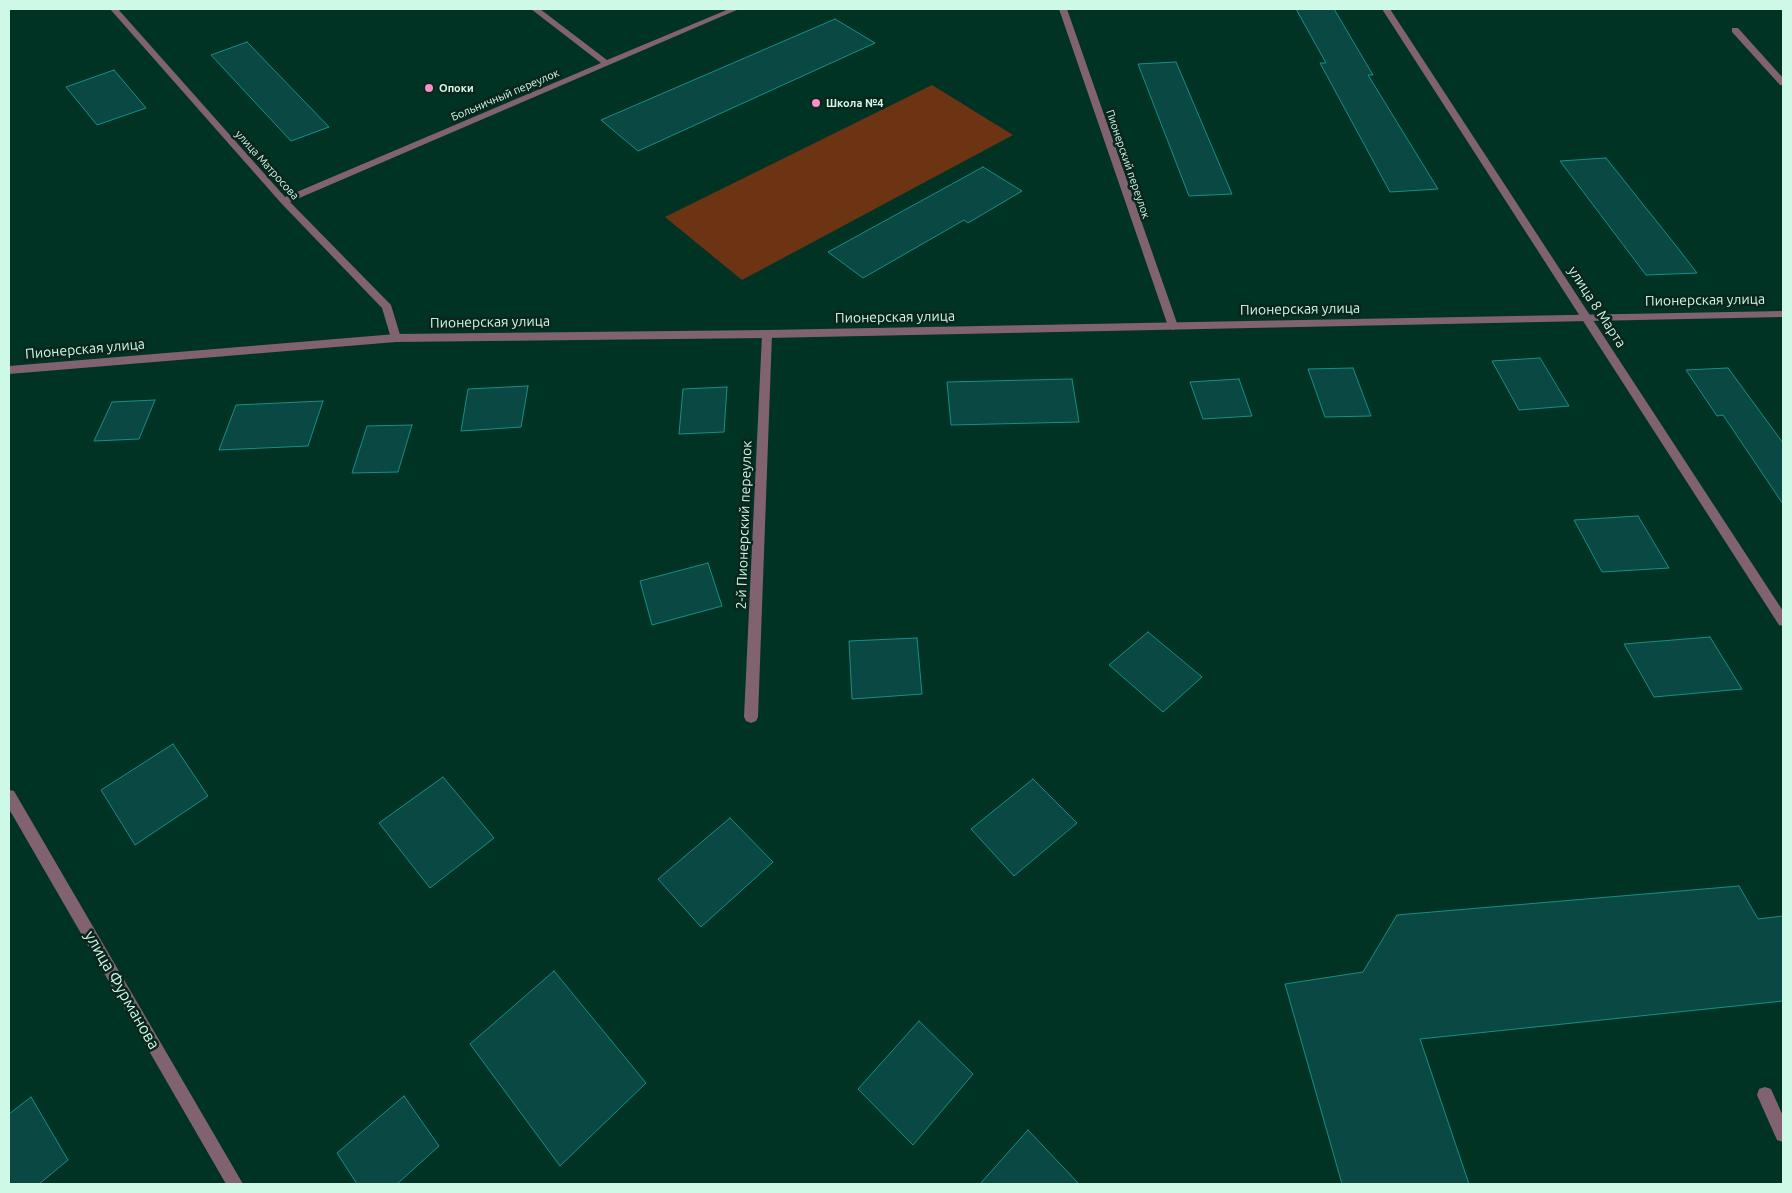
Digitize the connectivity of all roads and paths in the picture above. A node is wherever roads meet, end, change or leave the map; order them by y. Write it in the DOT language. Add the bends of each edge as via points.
graph roads {
  1 [pos="114,9"];
  2 [pos="535,9"];
  3 [pos="735,9"];
  4 [pos="1063,9"];
  5 [pos="1386,9"];
  6 [pos="1736,30"];
  7 [pos="607,64"];
  8 [pos="1783,84"];
  9 [pos="284,202"];
  10 [pos="1783,314"];
  11 [pos="1588,317"];
  12 [pos="1173,326"];
  13 [pos="767,334"];
  14 [pos="396,338"];
  15 [pos="9,370"];
  16 [pos="1783,621"];
  17 [pos="751,717"];
  18 [pos="9,796"];
  19 [pos="1764,1096"];
  20 [pos="1783,1134"];
  21 [pos="235,1184"];
  1 -- 9 [label="street, улица Матросова"];
  2 -- 7 [label="street"];
  3 -- 7 [label="street, Больничный переулок"];
  4 -- 12 [label="street, Пионерский переулок"];
  5 -- 11 [label="street, улица 8 Марта"];
  6 -- 8 [label="street"];
  7 -- 9 [label="street, Больничный переулок"];
  9 -- 14 [label="street, улица Матросова" via="387,307"];
  10 -- 11 [label="street, Пионерская улица"];
  11 -- 12 [label="street, Пионерская улица"];
  11 -- 16 [label="street, улица 8 Марта"];
  12 -- 13 [label="street, Пионерская улица"];
  13 -- 14 [label="street, Пионерская улица"];
  13 -- 17 [label="street, 2-й Пионерский переулок"];
  14 -- 15 [label="street, Пионерская улица"];
  18 -- 21 [label="street, улица Фурманова"];
  19 -- 20 [label="street"];
}
